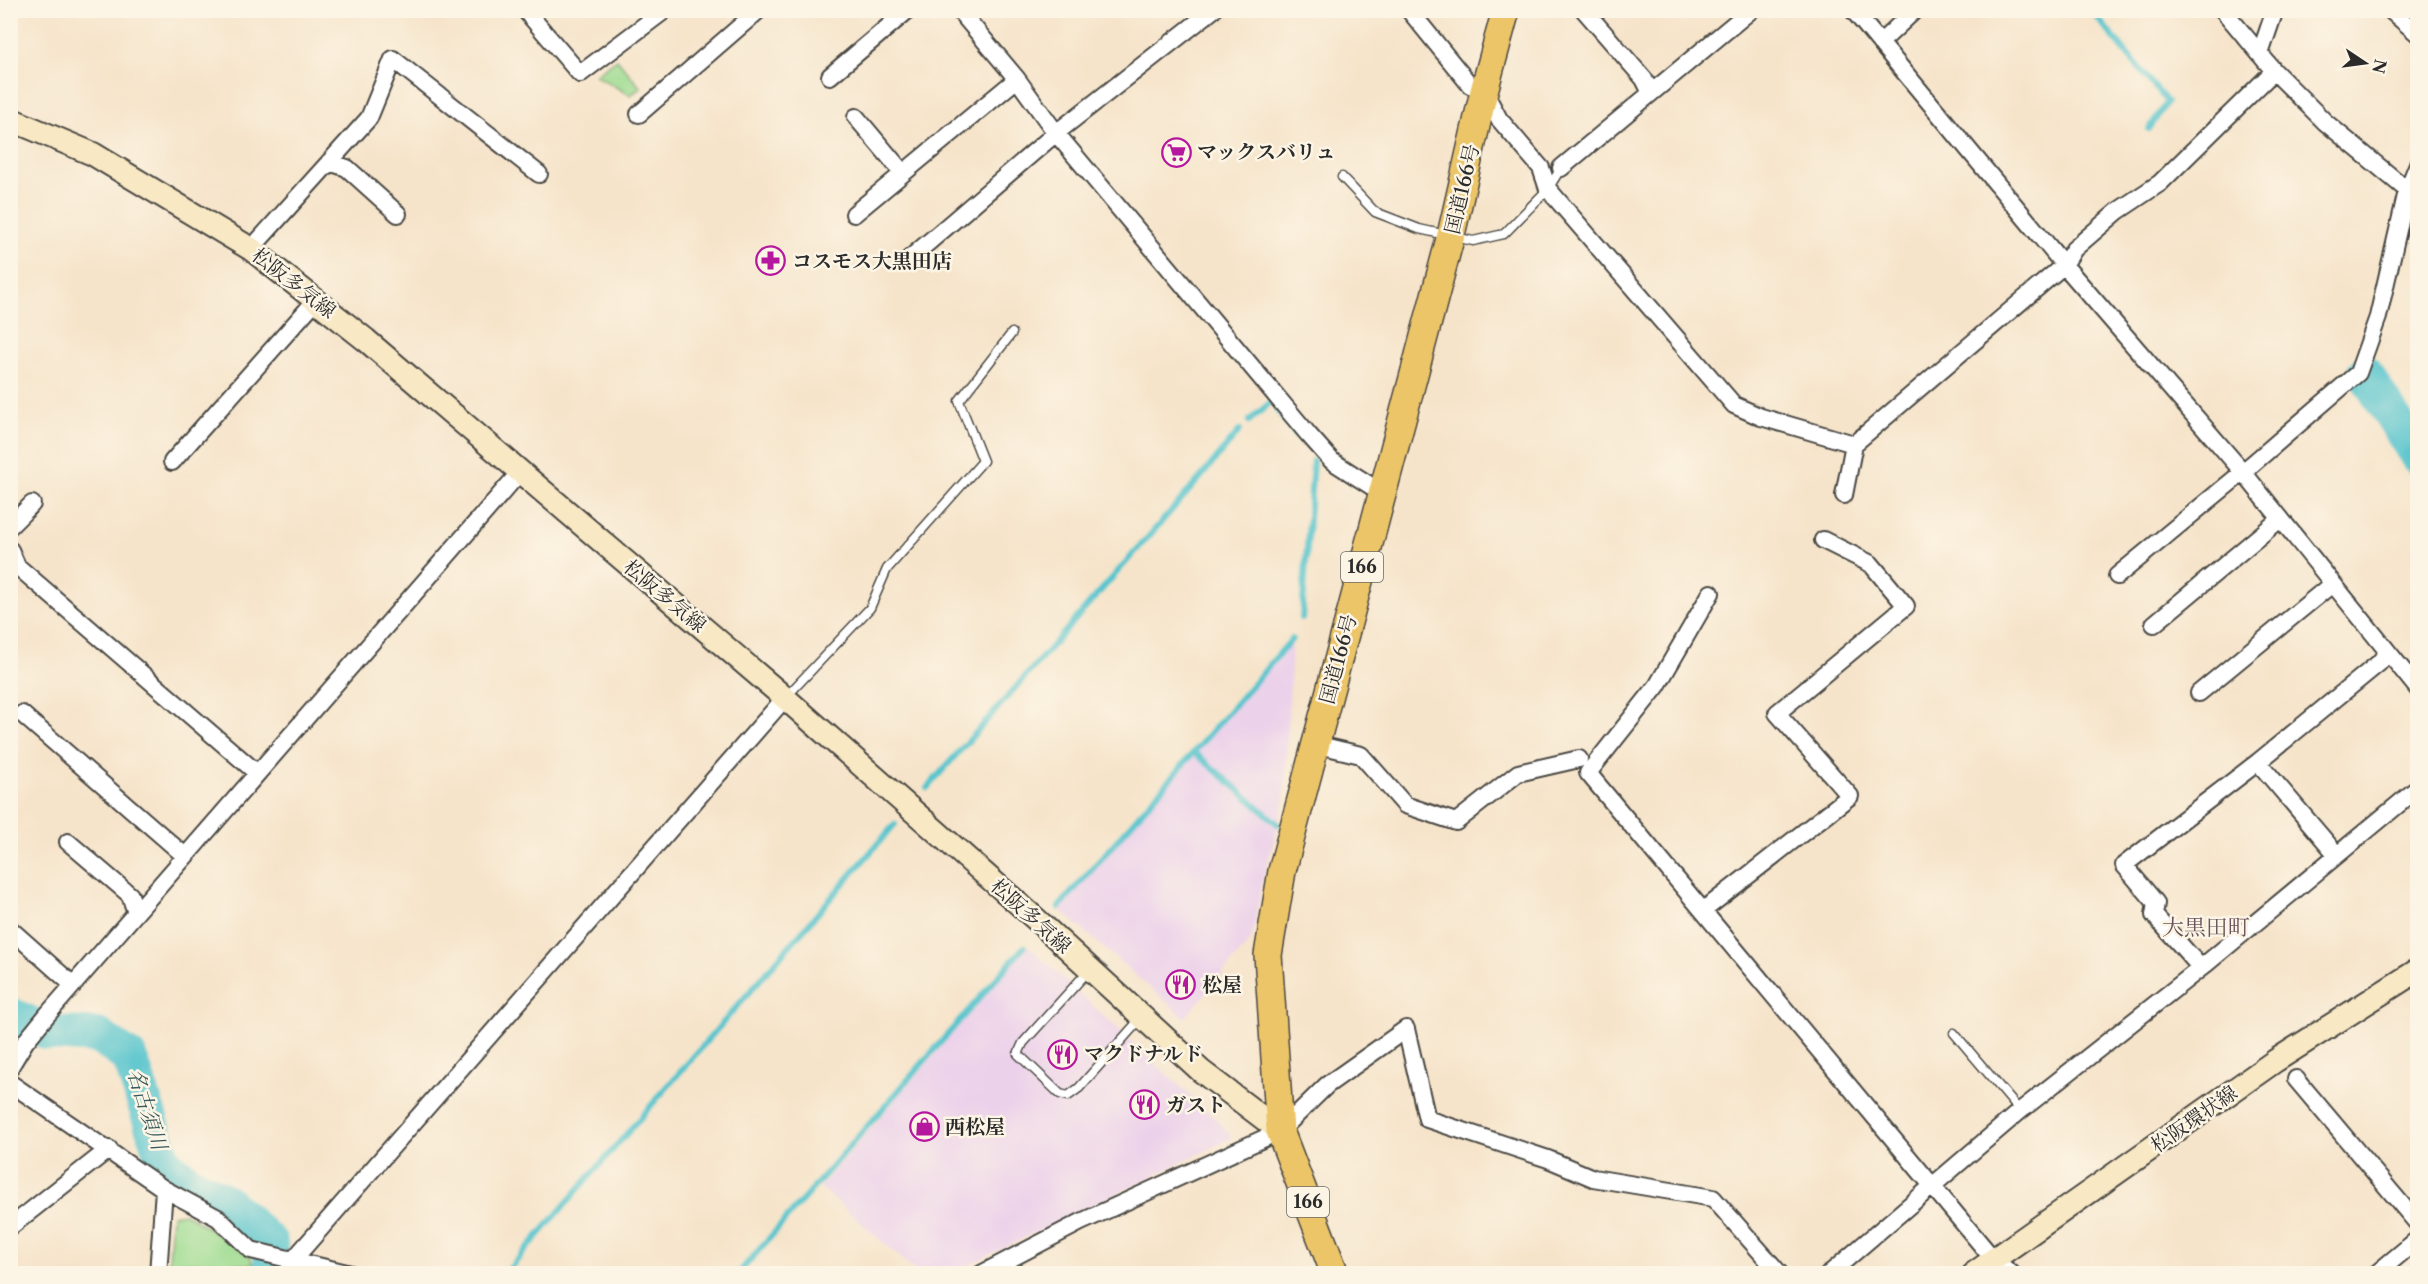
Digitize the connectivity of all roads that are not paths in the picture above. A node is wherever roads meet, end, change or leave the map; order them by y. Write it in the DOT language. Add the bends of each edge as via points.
graph roads {
  1 [pos="525,10"];
  2 [pos="666,10"];
  3 [pos="759,10"];
  4 [pos="908,10"];
  5 [pos="959,10"];
  6 [pos="1213,10"];
  7 [pos="1409,10"];
  8 [pos="1506,10"];
  9 [pos="1584,10"];
  10 [pos="1751,10"];
  11 [pos="1853,10"];
  12 [pos="1916,10"];
  13 [pos="2223,10"];
  14 [pos="2275,10"];
  15 [pos="2390,10"];
  16 [pos="2418,34"];
  17 [pos="1880,43"];
  18 [pos="2260,54"];
  19 [pos="2274,71"];
  20 [pos="830,76"];
  21 [pos="1017,79"];
  22 [pos="1484,91"];
  23 [pos="1651,93"];
  24 [pos="639,114"];
  25 [pos="856,117"];
  26 [pos="10,119"];
  27 [pos="1056,134"];
  28 [pos="329,162"];
  29 [pos="2418,164"];
  30 [pos="1561,168"];
  31 [pos="903,173"];
  32 [pos="539,174"];
  33 [pos="1342,177"];
  34 [pos="1548,189"];
  35 [pos="2412,195"];
  36 [pos="398,214"];
  37 [pos="854,214"];
  38 [pos="1451,235"];
  39 [pos="251,249"];
  40 [pos="909,259"];
  41 [pos="2064,265"];
  42 [pos="316,300"];
  43 [pos="1012,333"];
  44 [pos="1854,444"];
  45 [pos="172,462"];
  46 [pos="519,472"];
  47 [pos="2242,472"];
  48 [pos="1382,493"];
  49 [pos="1844,495"];
  50 [pos="32,504"];
  51 [pos="2280,519"];
  52 [pos="10,526"];
  53 [pos="1823,540"];
  54 [pos="10,550"];
  55 [pos="2116,576"];
  56 [pos="2332,584"];
  57 [pos="1711,592"];
  58 [pos="2154,624"];
  59 [pos="2387,653"];
  60 [pos="2418,689"];
  61 [pos="2199,693"];
  62 [pos="785,698"];
  63 [pos="22,714"];
  64 [pos="1315,744"];
  65 [pos="1579,759"];
  66 [pos="2258,762"];
  67 [pos="257,773"];
  68 [pos="2418,788"];
  69 [pos="68,842"];
  70 [pos="2337,855"];
  71 [pos="185,856"];
  72 [pos="1704,910"];
  73 [pos="136,912"];
  74 [pos="10,929"];
  75 [pos="2201,968"];
  76 [pos="1090,969"];
  77 [pos="2418,970"];
  78 [pos="73,985"];
  79 [pos="1143,1017"];
  80 [pos="1954,1033"];
  81 [pos="10,1067"];
  82 [pos="2296,1079"];
  83 [pos="10,1083"];
  84 [pos="2020,1111"];
  85 [pos="1280,1131"];
  86 [pos="109,1149"];
  87 [pos="1933,1187"];
  88 [pos="164,1189"];
  89 [pos="2418,1224"];
  90 [pos="10,1227"];
  91 [pos="2418,1239"];
  92 [pos="1994,1260"];
  93 [pos="290,1264"];
  94 [pos="158,1274"];
  95 [pos="351,1274"];
  96 [pos="981,1274"];
  97 [pos="1335,1274"];
  98 [pos="1780,1274"];
  99 [pos="1829,1274"];
  100 [pos="1973,1274"];
  101 [pos="2012,1274"];
  102 [pos="2376,1274"];
  1 -- 2 [label="street" via="580,74"];
  3 -- 24 [label="street"];
  4 -- 20 [label="street"];
  5 -- 21 [label="street"];
  6 -- 27 [label="street"];
  7 -- 22 [label="street" via="1470,85"];
  8 -- 22 [label="highway, 国道166号 / 166"];
  9 -- 23 [label="street" via="1644,79"];
  10 -- 23 [label="street"];
  11 -- 17 [label="street"];
  12 -- 17 [label="street"];
  13 -- 18 [label="street"];
  14 -- 18 [label="street"];
  15 -- 16 [label="street"];
  17 -- 41 [label="street"];
  18 -- 19 [label="street"];
  19 -- 35 [label="street" via="2325,122"];
  19 -- 41 [label="street" via="2160,183 2118,211 2074,249"];
  21 -- 27 [label="street"];
  21 -- 31 [label="street"];
  22 -- 34 [label="street" via="1499,119 1541,168"];
  22 -- 38 [label="highway, 国道166号 / 166"];
  23 -- 30 [label="street"];
  25 -- 31 [label="street"];
  26 -- 39 [label="main road, 松阪多気線" via="93,154"];
  27 -- 40 [label="street"];
  27 -- 48 [label="street" via="1332,461"];
  28 -- 32 [label="street" via="369,118 393,59"];
  28 -- 36 [label="street" via="346,168"];
  28 -- 39 [label="street"];
  29 -- 35 [label="street"];
  30 -- 34 [label="lane"];
  31 -- 37 [label="street"];
  33 -- 38 [label="lane" via="1375,212 1419,229"];
  34 -- 38 [label="lane" via="1504,234 1473,241"];
  34 -- 44 [label="street" via="1734,405 1761,417"];
  35 -- 47 [label="street" via="2358,373"];
  38 -- 48 [label="highway, 国道166号 / 166"];
  39 -- 42 [label="main road, 松阪多気線"];
  41 -- 44 [label="street"];
  41 -- 47 [label="street"];
  42 -- 45 [label="street"];
  42 -- 46 [label="main road, 松阪多気線"];
  43 -- 62 [label="lane" via="959,401 983,461 887,569 870,608"];
  44 -- 49 [label="street"];
  46 -- 62 [label="main road, 松阪多気線"];
  46 -- 67 [label="street"];
  47 -- 51 [label="street"];
  47 -- 55 [label="street"];
  48 -- 64 [label="highway, 国道166号 / 166"];
  50 -- 52 [label="street"];
  51 -- 56 [label="street"];
  51 -- 58 [label="street"];
  53 -- 72 [label="street" via="1871,564 1906,606 1776,713 1850,796"];
  54 -- 67 [label="street" via="17,566"];
  56 -- 59 [label="street"];
  56 -- 61 [label="street"];
  57 -- 72 [label="street" via="1657,686 1588,773"];
  59 -- 60 [label="street"];
  59 -- 66 [label="street"];
  62 -- 76 [label="main road, 松阪多気線"];
  62 -- 93 [label="street"];
  63 -- 71 [label="street"];
  64 -- 65 [label="street" via="1361,755 1405,805 1456,822 1518,773"];
  64 -- 85 [label="highway, 国道166号 / 166" via="1282,871 1268,955"];
  66 -- 70 [label="street"];
  66 -- 75 [label="street" via="2124,865 2156,903 2154,915"];
  67 -- 71 [label="street"];
  68 -- 70 [label="street"];
  69 -- 73 [label="street" via="130,895"];
  70 -- 75 [label="street"];
  71 -- 73 [label="street"];
  72 -- 87 [label="street"];
  73 -- 78 [label="street"];
  74 -- 78 [label="street"];
  75 -- 84 [label="street"];
  76 -- 79 [label="main road, 松阪多気線"];
  76 -- 79 [label="lane" via="1023,1043 1018,1054 1060,1094 1068,1096 1080,1088"];
  77 -- 92 [label="main road, 松阪環状線" via="2275,1061"];
  78 -- 81 [label="street"];
  79 -- 85 [label="main road, 松阪多気線" via="1202,1071"];
  80 -- 84 [label="lane"];
  82 -- 89 [label="street"];
  83 -- 86 [label="street"];
  84 -- 87 [label="street"];
  85 -- 96 [label="street" via="1081,1222"];
  85 -- 97 [label="highway, 国道166号 / 166"];
  85 -- 98 [label="street" via="1327,1084 1406,1029 1427,1119 1593,1178 1713,1198"];
  86 -- 88 [label="street"];
  86 -- 90 [label="street"];
  87 -- 92 [label="street"];
  87 -- 99 [label="street"];
  88 -- 93 [label="street" via="218,1218 251,1250"];
  88 -- 94 [label="street"];
  91 -- 102 [label="street"];
  92 -- 100 [label="main road, 松阪環状線"];
  92 -- 101 [label="street"];
  93 -- 95 [label="street"];
}
